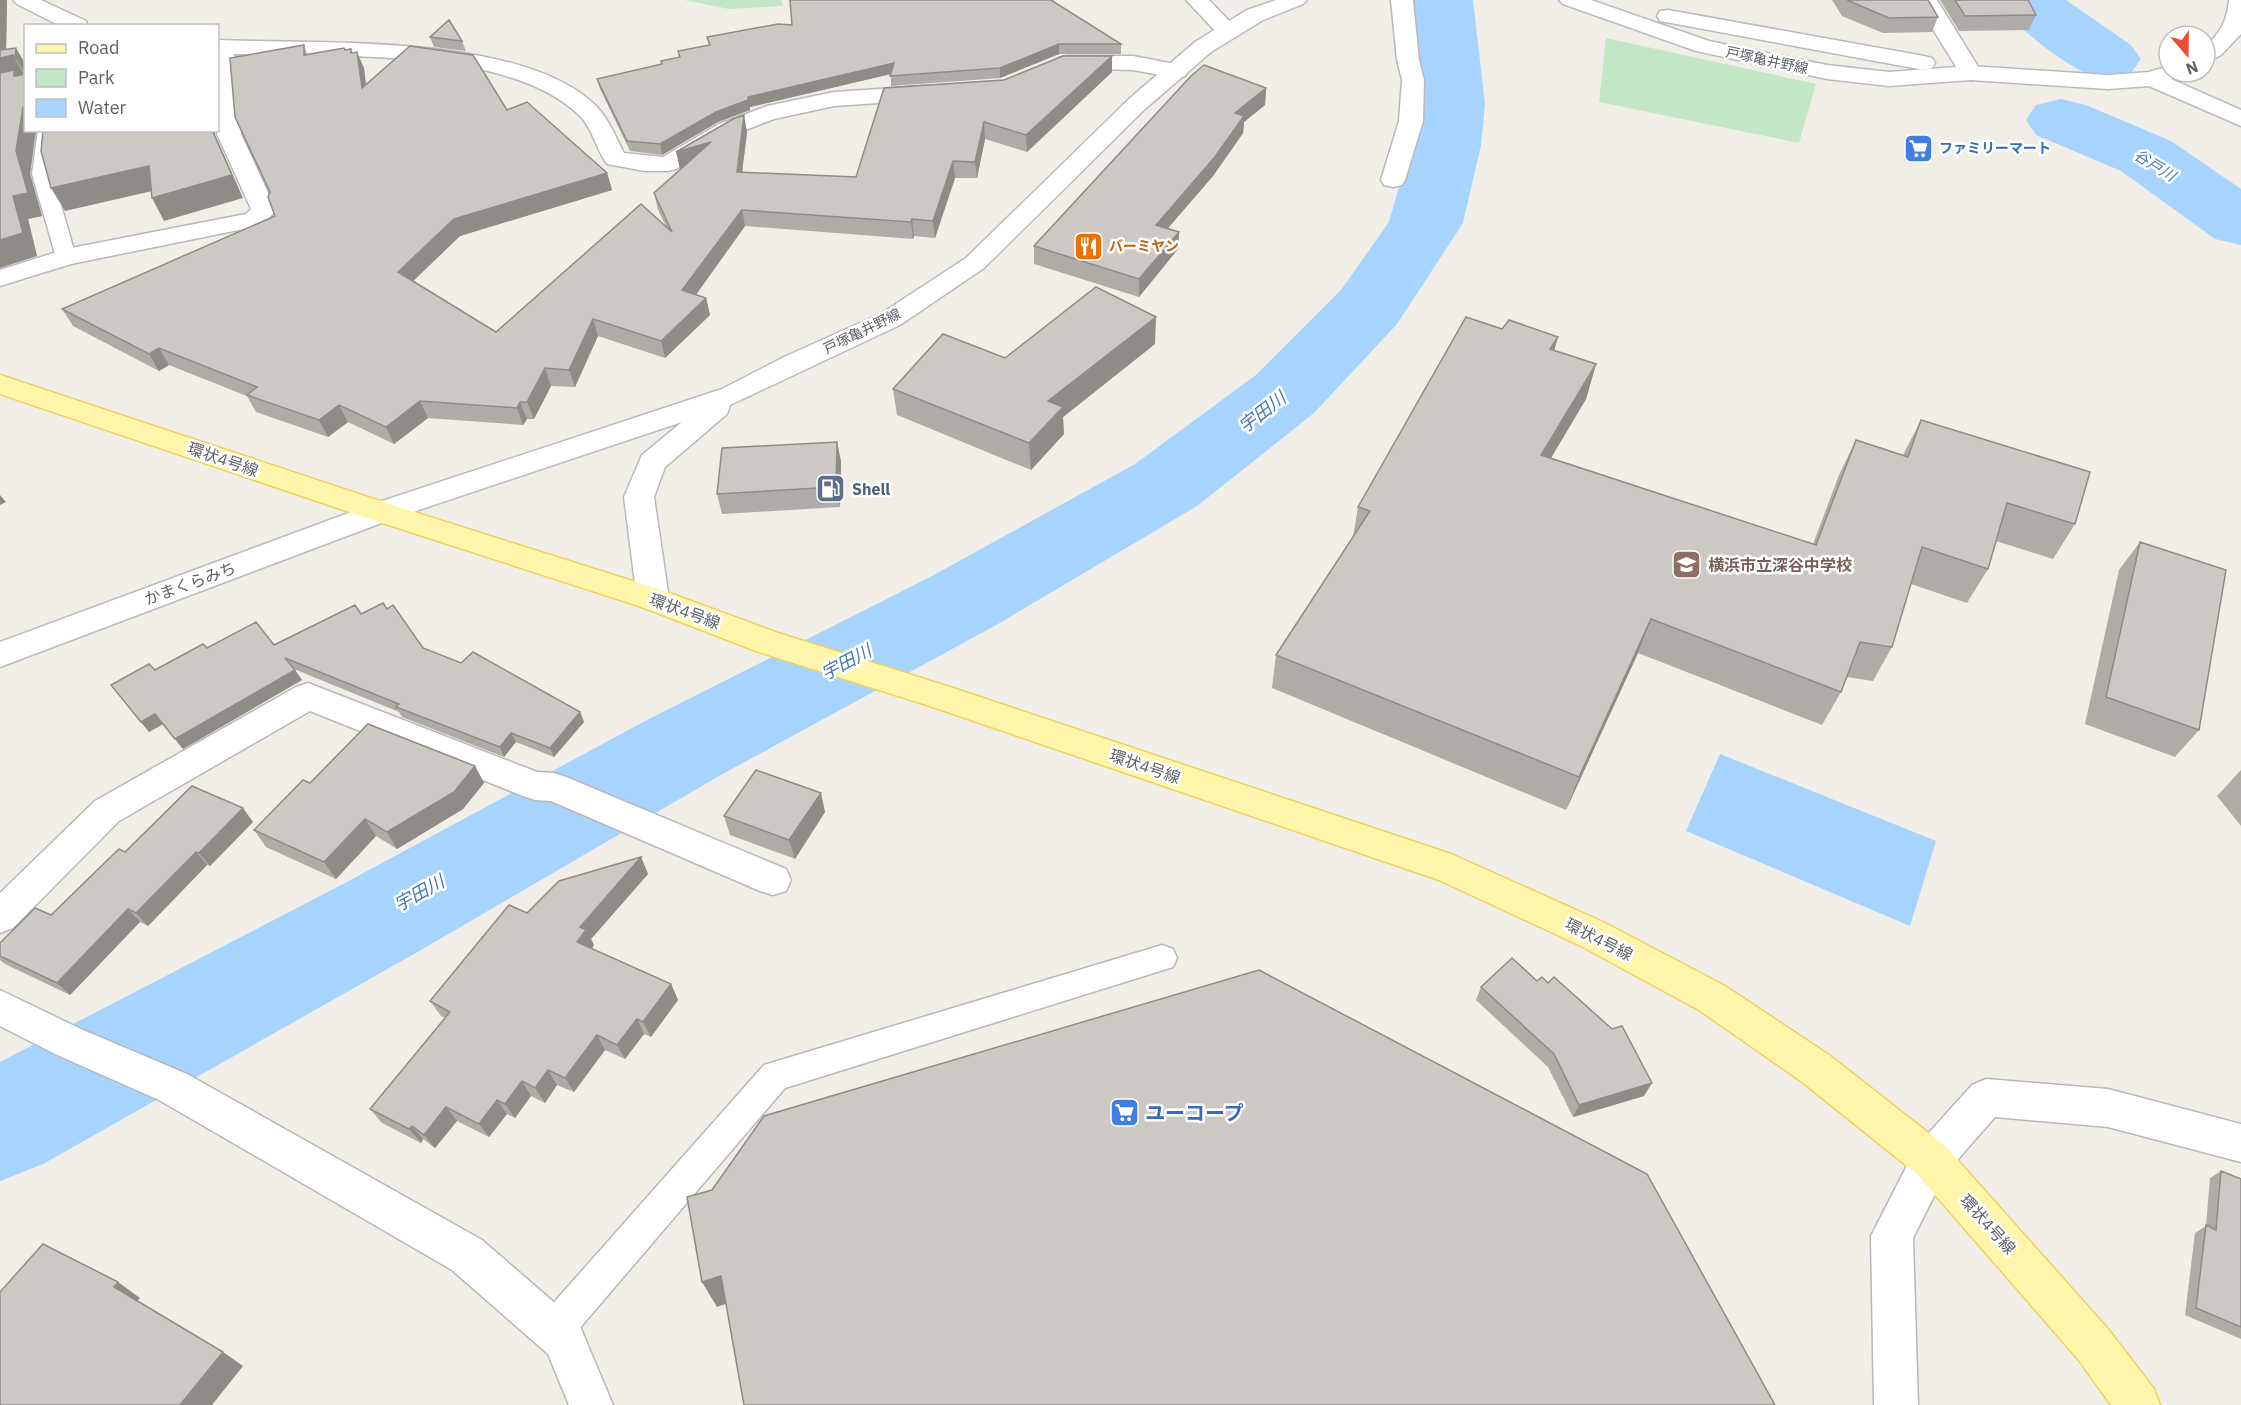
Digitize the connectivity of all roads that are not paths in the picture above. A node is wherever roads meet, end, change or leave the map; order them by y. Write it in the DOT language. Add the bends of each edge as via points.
graph roads {
  1 [pos="24,0"];
  2 [pos="1197,0"];
  3 [pos="1296,0"];
  4 [pos="1402,0"];
  5 [pos="1570,0"];
  6 [pos="1584,0"];
  7 [pos="1926,0"];
  8 [pos="2240,0"];
  9 [pos="72,24"];
  10 [pos="1228,31"];
  11 [pos="220,47"];
  12 [pos="2217,48"];
  13 [pos="1042,71"];
  14 [pos="1177,71"];
  15 [pos="1971,74"];
  16 [pos="2157,76"];
  17 [pos="2177,84"];
  18 [pos="948,91"];
  19 [pos="2241,119"];
  20 [pos="48,132"];
  21 [pos="1393,180"];
  22 [pos="66,257"];
  23 [pos="0,278"];
  24 [pos="0,384"];
  25 [pos="732,395"];
  26 [pos="381,512"];
  27 [pos="654,599"];
  28 [pos="0,655"];
  29 [pos="773,880"];
  30 [pos="0,917"];
  31 [pos="1162,958"];
  32 [pos="0,1006"];
  33 [pos="2241,1143"];
  34 [pos="1931,1160"];
  35 [pos="554,1330"];
  36 [pos="591,1405"];
  37 [pos="1896,1405"];
  38 [pos="2138,1405"];
  1 -- 9 [label="street"];
  2 -- 10 [label="street"];
  3 -- 10 [label="street, 戸塚亀井野線" via="1255,15"];
  4 -- 21 [label="street" via="1413,80 1411,121"];
  5 -- 15 [label="street, 戸塚亀井野線" via="1704,46 1808,69 1889,79"];
  6 -- 15 [label="street, 戸塚亀井野線"];
  7 -- 15 [label="street"];
  8 -- 12 [label="street" via="2239,20"];
  10 -- 14 [label="street, 戸塚亀井野線"];
  11 -- 18 [label="street" via="392,52 493,64 552,83 589,111 615,159 645,164 668,164 727,129 767,113 834,99"];
  11 -- 22 [label="street" via="229,134 264,210 254,220"];
  13 -- 14 [label="street" via="1060,63 1133,63"];
  14 -- 25 [label="street, 戸塚亀井野線" via="1137,104 975,263 891,319"];
  15 -- 16 [label="street, 戸塚亀井野線" via="2109,82"];
  17 -- 19 [label="street"];
  20 -- 22 [label="lane" via="42,174"];
  22 -- 23 [label="street"];
  24 -- 26 [label="main road, 環状4号線"];
  25 -- 26 [label="street, 戸塚亀井野線"];
  25 -- 27 [label="street" via="652,462 639,497"];
  26 -- 27 [label="main road, 環状4号線"];
  26 -- 28 [label="street, かまくらみち"];
  27 -- 34 [label="main road, 環状4号線" via="767,642 1451,869 1592,934 1712,998 1815,1068"];
  29 -- 30 [label="street" via="554,787 535,786 308,696 107,811"];
  31 -- 35 [label="lane" via="775,1076"];
  32 -- 35 [label="street" via="69,1042 172,1087 468,1255"];
  33 -- 34 [label="street" via="2109,1108 1986,1098"];
  34 -- 37 [label="street" via="1892,1236"];
  34 -- 38 [label="main road, 環状4号線" via="2093,1344"];
  35 -- 36 [label="street" via="564,1339"];
}
